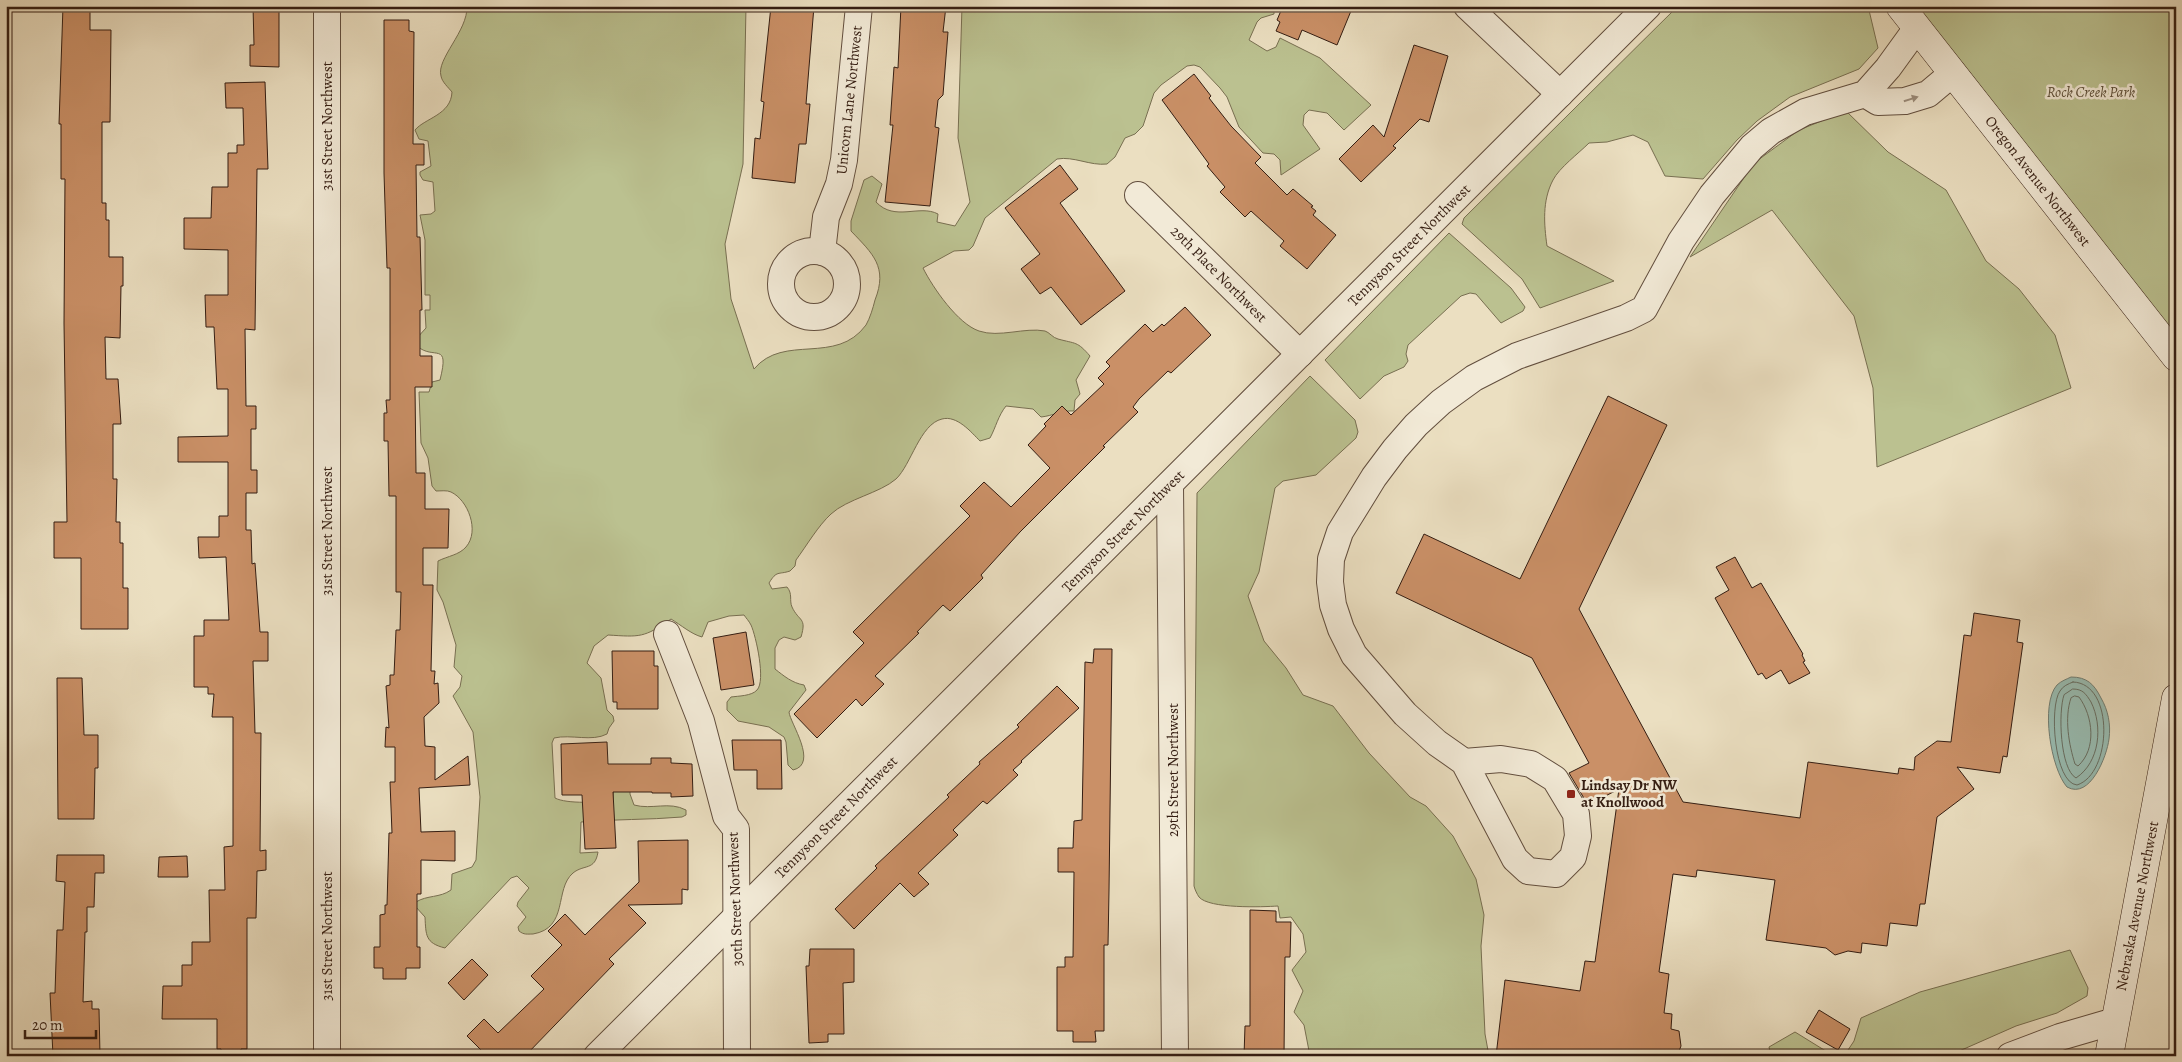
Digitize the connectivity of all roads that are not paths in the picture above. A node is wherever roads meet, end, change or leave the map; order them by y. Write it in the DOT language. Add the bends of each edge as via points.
graph roads {
  1 [pos="327,6"];
  2 [pos="859,6"];
  3 [pos="1467,6"];
  4 [pos="1648,6"];
  5 [pos="1900,6"];
  6 [pos="1917,28"];
  7 [pos="1953,73"];
  8 [pos="1560,94"];
  9 [pos="1865,94"];
  10 [pos="1138,194"];
  11 [pos="822,252"];
  12 [pos="1300,354"];
  13 [pos="2176,356"];
  14 [pos="1170,485"];
  15 [pos="668,634"];
  16 [pos="2176,698"];
  17 [pos="2171,741"];
  18 [pos="1464,762"];
  19 [pos="738,915"];
  20 [pos="2115,1021"];
  21 [pos="327,1056"];
  22 [pos="597,1056"];
  23 [pos="737,1056"];
  24 [pos="1175,1056"];
  25 [pos="2010,1056"];
  26 [pos="2109,1056"];
  1 -- 21 [label="street, 31st Street Northwest"];
  2 -- 11 [label="street, Unicorn Lane Northwest" via="844,160 826,217"];
  3 -- 8 [label="street"];
  4 -- 8 [label="street, Tennyson Street Northwest"];
  5 -- 6 [label="street, Oregon Avenue Northwest"];
  6 -- 7 [label="street, Oregon Avenue Northwest"];
  6 -- 9 [label="street"];
  9 -- 7 [label="street, one-way" via="1878,102 1905,101 1928,94"];
  7 -- 13 [label="street, Oregon Avenue Northwest"];
  8 -- 12 [label="street, Tennyson Street Northwest"];
  9 -- 18 [label="street" via="1805,112 1771,131 1752,147 1712,194 1644,309 1517,356 1474,378 1441,402 1395,449 1340,532 1331,559 1330,582 1333,605 1354,655 1405,714"];
  10 -- 12 [label="street, 29th Place Northwest"];
  12 -- 14 [label="street, Tennyson Street Northwest"];
  14 -- 19 [label="street, Tennyson Street Northwest"];
  14 -- 24 [label="street, 29th Street Northwest"];
  15 -- 19 [label="street, 30th Street Northwest" via="701,721 726,816 736,829"];
  16 -- 17 [label="street, Nebraska Avenue Northwest"];
  17 -- 20 [label="street, Nebraska Avenue Northwest"];
  18 -- 18 [label="street" via="1515,859 1528,871 1556,874 1573,857 1578,836 1576,814 1555,779 1531,764 1501,759"];
  19 -- 22 [label="street, Tennyson Street Northwest"];
  19 -- 23 [label="street, 30th Street Northwest"];
  20 -- 25 [label="street"];
  20 -- 26 [label="street, Nebraska Avenue Northwest"];
}
